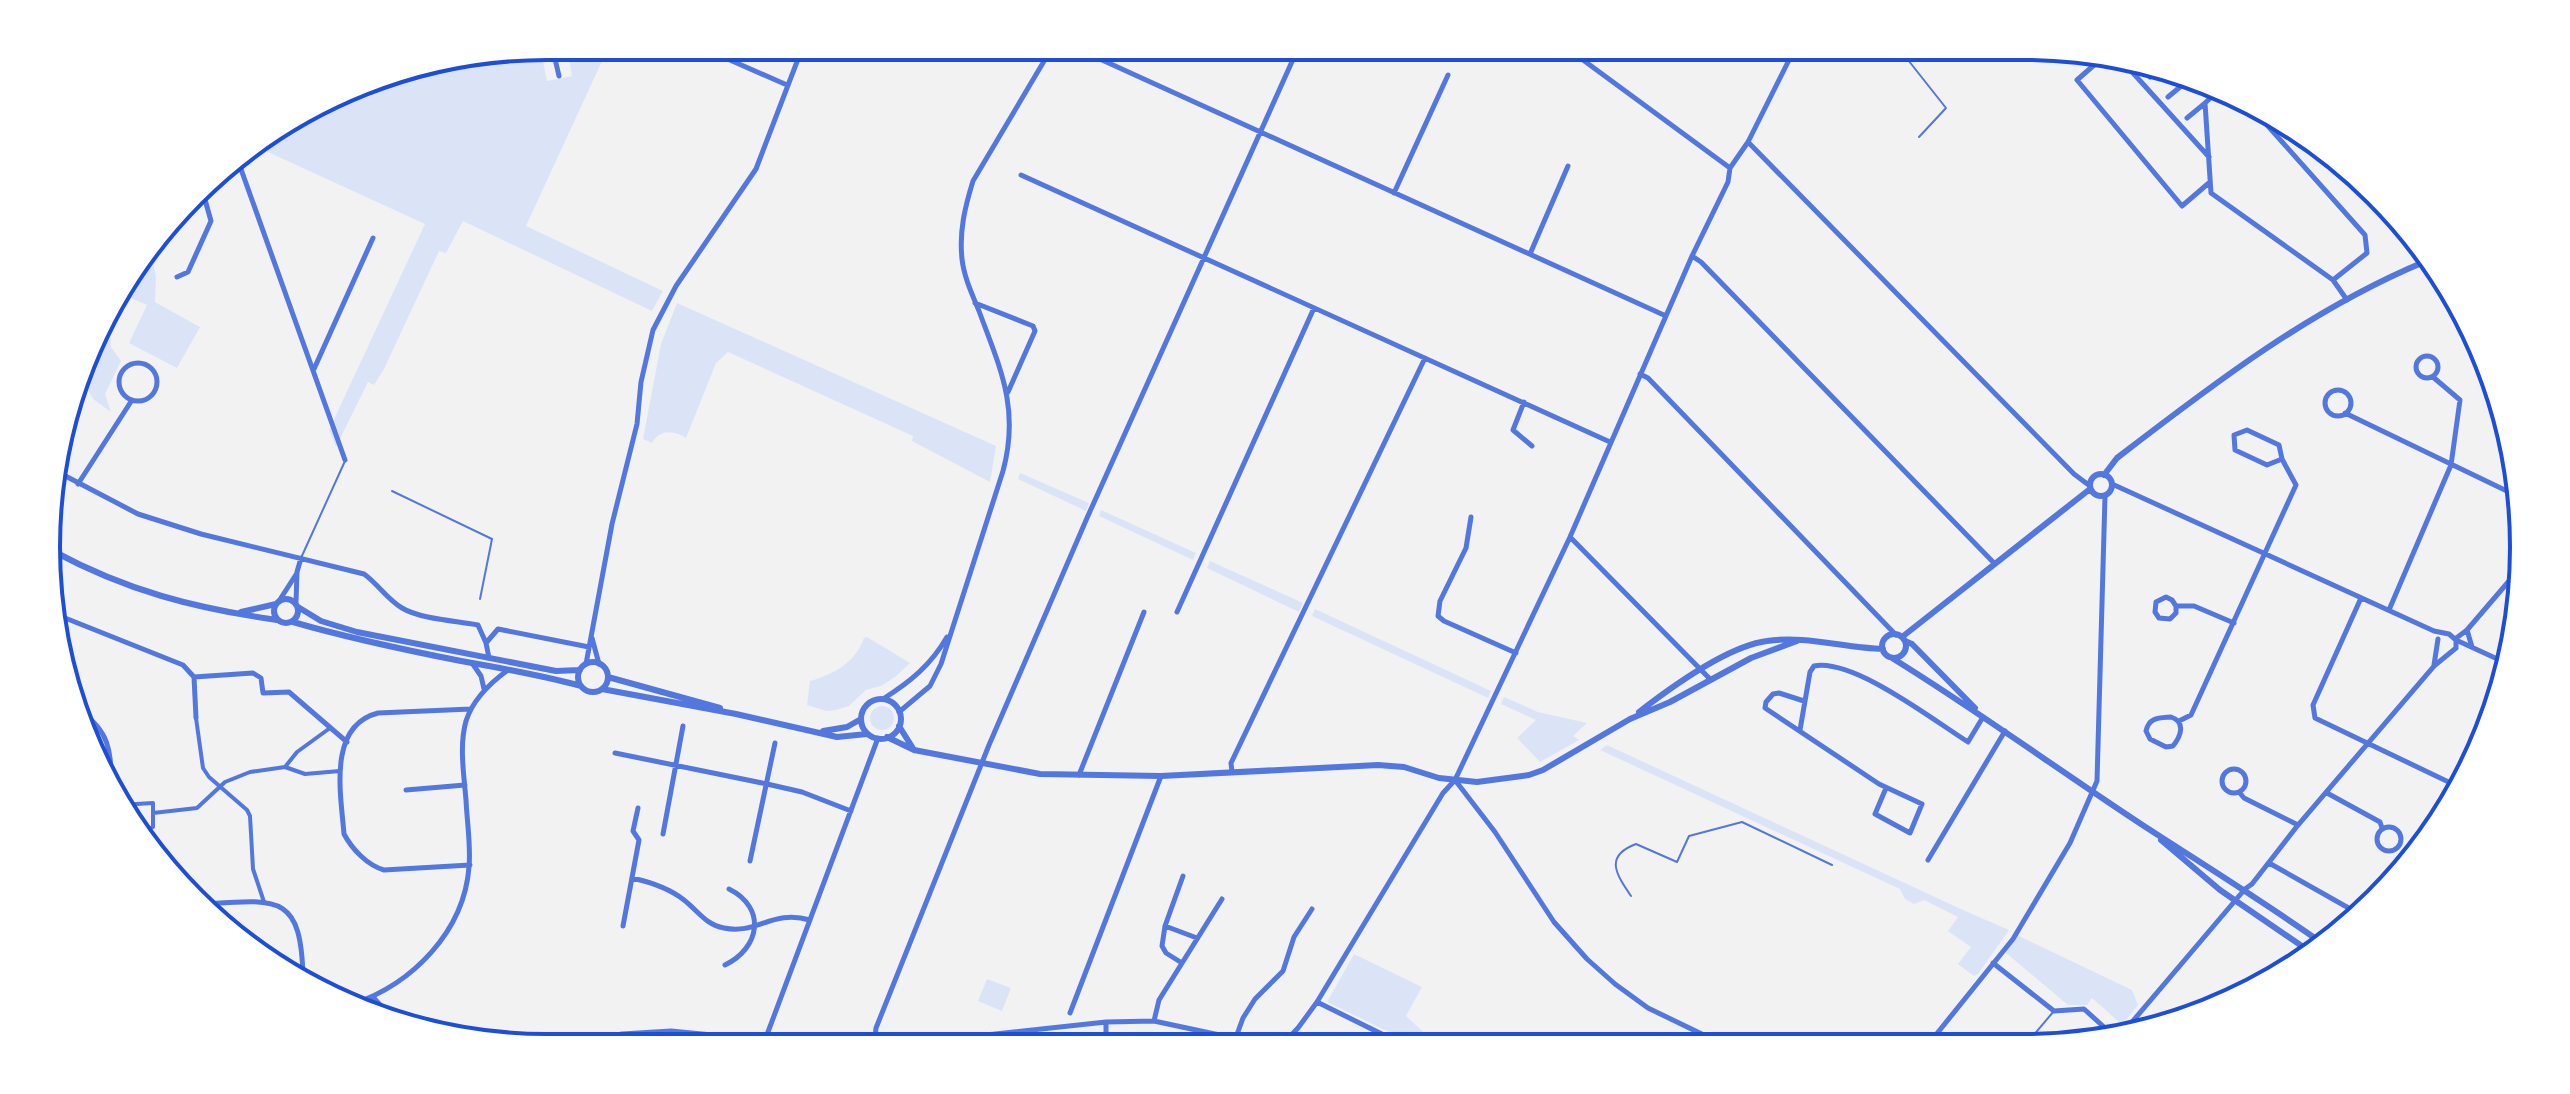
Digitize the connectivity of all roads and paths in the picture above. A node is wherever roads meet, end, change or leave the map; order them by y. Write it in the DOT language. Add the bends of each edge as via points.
graph roads {
  1 [pos="555,60"];
  2 [pos="730,60"];
  3 [pos="797,60"];
  4 [pos="1045,60"];
  5 [pos="1102,60"];
  6 [pos="1293,60"];
  7 [pos="1583,60"];
  8 [pos="1789,60"];
  9 [pos="1908,60"];
  10 [pos="2094,65"];
  11 [pos="2133,73"];
  12 [pos="1448,75"];
  13 [pos="559,76"];
  14 [pos="787,85"];
  15 [pos="2181,86"];
  16 [pos="2168,97"];
  17 [pos="2211,98"];
  18 [pos="2205,103"];
  19 [pos="2187,118"];
  20 [pos="2268,126"];
  21 [pos="1260,132"];
  22 [pos="1919,137"];
  23 [pos="1748,142"];
  24 [pos="2210,158"];
  25 [pos="1568,166"];
  26 [pos="1730,168"];
  27 [pos="241,169"];
  28 [pos="1021,175"];
  29 [pos="2210,181"];
  30 [pos="1394,193"];
  31 [pos="205,201"];
  32 [pos="373,238"];
  33 [pos="1530,254"];
  34 [pos="1692,256"];
  35 [pos="1204,258"];
  36 [pos="2419,264"];
  37 [pos="177,277"];
  38 [pos="2333,280"];
  39 [pos="2347,300"];
  40 [pos="975,303"];
  41 [pos="1314,308"];
  42 [pos="1666,316"];
  43 [pos="1425,358"];
  44 [pos="313,370"];
  45 [pos="1640,374"];
  46 [pos="2433,377"];
  47 [pos="1008,393"];
  48 [pos="132,400"];
  49 [pos="1524,402"];
  50 [pos="2345,413"];
  51 [pos="1611,442"];
  52 [pos="1532,446"];
  53 [pos="2282,459"];
  54 [pos="345,460"];
  55 [pos="2451,465"];
  56 [pos="2104,475"];
  57 [pos="65,476"];
  58 [pos="78,484"];
  59 [pos="2112,484"];
  60 [pos="2090,488"];
  61 [pos="392,491"];
  62 [pos="2507,491"];
  63 [pos="2105,496"];
  64 [pos="1471,517"];
  65 [pos="1570,537"];
  66 [pos="60,555"];
  67 [pos="2266,555"];
  68 [pos="301,558"];
  69 [pos="1995,564"];
  70 [pos="297,572"];
  71 [pos="2509,581"];
  72 [pos="2361,598"];
  73 [pos="480,599"];
  74 [pos="278,602"];
  75 [pos="297,605"];
  76 [pos="2176,606"];
  77 [pos="2389,610"];
  78 [pos="1144,612"];
  79 [pos="1177,612"];
  80 [pos="233,613"];
  81 [pos="65,618"];
  82 [pos="277,620"];
  83 [pos="293,622"];
  84 [pos="2234,623"];
  85 [pos="951,629"];
  86 [pos="2467,630"];
  87 [pos="2434,631"];
  88 [pos="2447,634"];
  89 [pos="591,637"];
  90 [pos="1901,638"];
  91 [pos="2438,639"];
  92 [pos="1797,641"];
  93 [pos="486,643"];
  94 [pos="2456,643"];
  95 [pos="589,647"];
  96 [pos="2472,647"];
  97 [pos="2437,648"];
  98 [pos="1883,649"];
  99 [pos="1516,653"];
  100 [pos="2446,654"];
  101 [pos="489,658"];
  102 [pos="1892,658"];
  103 [pos="2497,659"];
  104 [pos="472,663"];
  105 [pos="586,664"];
  106 [pos="599,664"];
  107 [pos="2434,666"];
  108 [pos="508,670"];
  109 [pos="580,670"];
  110 [pos="1702,670"];
  111 [pos="194,677"];
  112 [pos="608,677"];
  113 [pos="1710,679"];
  114 [pos="581,686"];
  115 [pos="602,689"];
  116 [pos="484,690"];
  117 [pos="883,699"];
  118 [pos="1804,701"];
  119 [pos="471,709"];
  120 [pos="899,712"];
  121 [pos="1983,717"];
  122 [pos="196,718"];
  123 [pos="758,718"];
  124 [pos="861,719"];
  125 [pos="1630,719"];
  126 [pos="2179,721"];
  127 [pos="93,724"];
  128 [pos="899,725"];
  129 [pos="683,726"];
  130 [pos="331,728"];
  131 [pos="1800,730"];
  132 [pos="2005,731"];
  133 [pos="820,732"];
  134 [pos="867,734"];
  135 [pos="887,737"];
  136 [pos="878,738"];
  137 [pos="347,742"];
  138 [pos="775,743"];
  139 [pos="2368,744"];
  140 [pos="914,750"];
  141 [pos="615,753"];
  142 [pos="111,763"];
  143 [pos="982,764"];
  144 [pos="676,765"];
  145 [pos="285,767"];
  146 [pos="340,771"];
  147 [pos="1232,772"];
  148 [pos="1079,776"];
  149 [pos="1161,776"];
  150 [pos="1455,780"];
  151 [pos="2449,782"];
  152 [pos="767,784"];
  153 [pos="465,785"];
  154 [pos="220,786"];
  155 [pos="1886,788"];
  156 [pos="406,790"];
  157 [pos="2094,792"];
  158 [pos="2239,792"];
  159 [pos="2327,793"];
  160 [pos="134,804"];
  161 [pos="638,808"];
  162 [pos="851,811"];
  163 [pos="153,813"];
  164 [pos="2298,825"];
  165 [pos="2146,827"];
  166 [pos="150,829"];
  167 [pos="2382,829"];
  168 [pos="663,834"];
  169 [pos="1928,860"];
  170 [pos="750,861"];
  171 [pos="2269,863"];
  172 [pos="470,865"];
  173 [pos="1832,865"];
  174 [pos="1183,876"];
  175 [pos="632,878"];
  176 [pos="729,889"];
  177 [pos="2245,889"];
  178 [pos="1631,896"];
  179 [pos="1222,899"];
  180 [pos="2235,901"];
  181 [pos="264,902"];
  182 [pos="216,904"];
  183 [pos="2349,908"];
  184 [pos="1312,909"];
  185 [pos="810,920"];
  186 [pos="623,926"];
  187 [pos="755,926"];
  188 [pos="1165,926"];
  189 [pos="2314,937"];
  190 [pos="1197,938"];
  191 [pos="2302,946"];
  192 [pos="1182,963"];
  193 [pos="1993,963"];
  194 [pos="725,965"];
  195 [pos="303,969"];
  196 [pos="372,997"];
  197 [pos="366,999"];
  198 [pos="1317,1002"];
  199 [pos="378,1003"];
  200 [pos="2054,1011"];
  201 [pos="1070,1013"];
  202 [pos="1154,1021"];
  203 [pos="1106,1022"];
  204 [pos="2130,1022"];
  205 [pos="2106,1027"];
  206 [pos="654,1032"];
  207 [pos="622,1034"];
  208 [pos="712,1034"];
  209 [pos="767,1034"];
  210 [pos="875,1034"];
  211 [pos="1006,1034"];
  212 [pos="1106,1034"];
  213 [pos="1221,1034"];
  214 [pos="1237,1034"];
  215 [pos="1292,1034"];
  216 [pos="1382,1034"];
  217 [pos="1702,1034"];
  218 [pos="1937,1034"];
  219 [pos="2035,1034"];
  1 -- 13 [label="street"];
  2 -- 14 [label="street"];
  3 -- 14 [label="street"];
  4 -- 40 [label="street" via="973,181 967,201 960,230 962,262"];
  5 -- 21 [label="street"];
  6 -- 21 [label="street"];
  7 -- 26 [label="street"];
  8 -- 23 [label="street"];
  9 -- 22 [label="lane" via="1946,108"];
  10 -- 29 [label="street" via="2077,80 2182,206"];
  11 -- 24 [label="street"];
  12 -- 30 [label="street"];
  14 -- 89 [label="street" via="756,169 676,286 653,330"];
  15 -- 16 [label="street"];
  17 -- 18 [label="street"];
  18 -- 19 [label="street"];
  18 -- 24 [label="street"];
  20 -- 38 [label="street" via="2365,235 2367,253"];
  21 -- 30 [label="street"];
  21 -- 35 [label="street"];
  23 -- 26 [label="street"];
  23 -- 60 [label="street"];
  24 -- 29 [label="street"];
  25 -- 33 [label="street"];
  26 -- 34 [label="street"];
  27 -- 44 [label="street"];
  28 -- 35 [label="street"];
  29 -- 38 [label="street" via="2211,193"];
  30 -- 33 [label="street"];
  31 -- 37 [label="street" via="211,221 188,272"];
  32 -- 44 [label="street"];
  33 -- 42 [label="street"];
  34 -- 42 [label="street"];
  34 -- 69 [label="street"];
  35 -- 41 [label="street"];
  35 -- 143 [label="street"];
  36 -- 39 [label="street"];
  38 -- 39 [label="street"];
  39 -- 56 [label="street" via="2223,379 2117,458"];
  40 -- 47 [label="street"];
  40 -- 47 [label="street" via="1035,331"];
  41 -- 43 [label="street"];
  41 -- 79 [label="street"];
  42 -- 45 [label="street"];
  43 -- 49 [label="street"];
  43 -- 147 [label="street" via="1231,763"];
  44 -- 54 [label="street"];
  45 -- 51 [label="street"];
  45 -- 90 [label="street"];
  46 -- 46 [label="street" via="2436,361 2420,358 2416,372 2425,379"];
  46 -- 55 [label="street" via="2460,400"];
  47 -- 85 [label="street" via="1005,462"];
  48 -- 48 [label="street" via="146,400 158,385 152,368 142,363 122,372 121,391"];
  48 -- 58 [label="street"];
  49 -- 51 [label="street"];
  49 -- 52 [label="street" via="1513,430"];
  50 -- 50 [label="street" via="2351,402 2348,394 2332,391 2325,401 2327,409 2337,416"];
  50 -- 55 [label="street"];
  51 -- 65 [label="street"];
  53 -- 53 [label="street" via="2279,445 2247,430 2234,435 2235,450 2267,465"];
  53 -- 67 [label="street" via="2296,485"];
  54 -- 68 [label="lane"];
  55 -- 62 [label="street"];
  55 -- 77 [label="street"];
  56 -- 59 [label="street"];
  56 -- 60 [label="street" via="2094,477"];
  57 -- 58 [label="street"];
  58 -- 68 [label="street" via="138,514"];
  59 -- 63 [label="street"];
  59 -- 67 [label="street"];
  60 -- 63 [label="street"];
  60 -- 69 [label="street"];
  61 -- 73 [label="lane" via="492,539"];
  63 -- 157 [label="street"];
  64 -- 99 [label="street" via="1466,548 1438,616"];
  65 -- 99 [label="street"];
  65 -- 110 [label="street"];
  66 -- 80 [label="street" via="128,587"];
  67 -- 72 [label="street"];
  67 -- 84 [label="street"];
  68 -- 70 [label="street"];
  68 -- 93 [label="street" via="364,574 410,612 478,625"];
  69 -- 90 [label="street"];
  70 -- 74 [label="street"];
  70 -- 75 [label="street"];
  71 -- 86 [label="street"];
  72 -- 77 [label="street"];
  72 -- 139 [label="street" via="2313,705 2315,718"];
  74 -- 75 [label="street" via="286,598"];
  74 -- 80 [label="street"];
  74 -- 82 [label="street"];
  75 -- 83 [label="street"];
  75 -- 101 [label="street" via="321,621 357,632"];
  76 -- 76 [label="street" via="2162,598 2155,612 2170,619"];
  76 -- 84 [label="street" via="2194,606"];
  77 -- 87 [label="street"];
  78 -- 148 [label="street"];
  80 -- 82 [label="street"];
  81 -- 111 [label="street" via="183,665"];
  82 -- 83 [label="street"];
  83 -- 104 [label="street"];
  84 -- 126 [label="street" via="2191,715"];
  85 -- 117 [label="street" via="928,664"];
  85 -- 120 [label="street" via="935,679"];
  86 -- 94 [label="street"];
  86 -- 96 [label="street"];
  87 -- 88 [label="street"];
  87 -- 91 [label="street"];
  88 -- 91 [label="street"];
  88 -- 94 [label="street"];
  89 -- 95 [label="street"];
  89 -- 106 [label="street"];
  90 -- 98 [label="street" via="1887,637"];
  90 -- 102 [label="street" via="1905,652"];
  90 -- 121 [label="street"];
  91 -- 97 [label="street"];
  92 -- 98 [label="street"];
  92 -- 110 [label="street" via="1752,644"];
  92 -- 113 [label="street"];
  93 -- 95 [label="street" via="498,629"];
  93 -- 101 [label="street"];
  94 -- 96 [label="street"];
  94 -- 100 [label="street"];
  95 -- 105 [label="street"];
  96 -- 103 [label="street"];
  97 -- 100 [label="street"];
  97 -- 107 [label="street"];
  98 -- 102 [label="street"];
  99 -- 150 [label="street"];
  100 -- 107 [label="street"];
  101 -- 109 [label="street" via="556,671"];
  102 -- 121 [label="street"];
  104 -- 108 [label="street"];
  104 -- 116 [label="street"];
  105 -- 106 [label="street"];
  105 -- 109 [label="street"];
  106 -- 112 [label="street"];
  107 -- 139 [label="street"];
  108 -- 114 [label="street"];
  108 -- 116 [label="street"];
  109 -- 114 [label="street"];
  110 -- 113 [label="street"];
  110 -- 125 [label="street"];
  111 -- 122 [label="street"];
  111 -- 130 [label="street" via="253,673 261,678 263,693 289,692"];
  112 -- 115 [label="street"];
  112 -- 123 [label="street"];
  113 -- 125 [label="street"];
  114 -- 115 [label="street" via="588,692"];
  115 -- 123 [label="street"];
  116 -- 119 [label="street"];
  117 -- 120 [label="street"];
  117 -- 124 [label="street" via="865,706"];
  118 -- 121 [label="street" via="1810,672 1823,664 1861,674 1968,742"];
  118 -- 131 [label="street"];
  118 -- 131 [label="street" via="1773,694 1765,708"];
  119 -- 137 [label="street" via="378,713 359,722"];
  119 -- 153 [label="street" via="463,734"];
  120 -- 128 [label="street"];
  121 -- 132 [label="street"];
  122 -- 154 [label="street" via="203,768"];
  123 -- 133 [label="street"];
  124 -- 133 [label="street"];
  124 -- 134 [label="street"];
  125 -- 150 [label="street" via="1529,775 1490,782"];
  126 -- 126 [label="street" via="2156,718 2147,725 2147,736 2173,746 2182,730"];
  127 -- 142 [label="street" via="110,748"];
  128 -- 135 [label="street"];
  128 -- 140 [label="street"];
  129 -- 144 [label="street"];
  130 -- 137 [label="street"];
  130 -- 145 [label="street"];
  131 -- 155 [label="street"];
  132 -- 157 [label="street"];
  132 -- 169 [label="street"];
  133 -- 134 [label="street" via="837,737"];
  134 -- 136 [label="street"];
  135 -- 136 [label="street"];
  135 -- 140 [label="street"];
  136 -- 162 [label="street"];
  137 -- 146 [label="street"];
  138 -- 152 [label="street"];
  139 -- 151 [label="street"];
  139 -- 159 [label="street"];
  140 -- 143 [label="street"];
  141 -- 144 [label="street"];
  143 -- 148 [label="street"];
  143 -- 210 [label="street"];
  144 -- 152 [label="street"];
  144 -- 168 [label="street"];
  145 -- 146 [label="street" via="305,774"];
  145 -- 154 [label="street" via="250,772"];
  146 -- 172 [label="street" via="344,834 367,861 384,870"];
  147 -- 149 [label="street"];
  147 -- 150 [label="street" via="1378,765"];
  148 -- 149 [label="street"];
  149 -- 201 [label="street"];
  150 -- 198 [label="street"];
  150 -- 217 [label="street" via="1554,922 1596,968 1648,1008"];
  152 -- 162 [label="street"];
  152 -- 170 [label="street"];
  153 -- 156 [label="street"];
  153 -- 172 [label="street"];
  154 -- 163 [label="street" via="197,808"];
  154 -- 181 [label="street" via="250,816 253,869"];
  155 -- 155 [label="street" via="1875,814 1910,833 1922,804"];
  157 -- 165 [label="street"];
  157 -- 193 [label="street" via="2070,843"];
  158 -- 158 [label="street" via="2245,778 2229,771 2223,786"];
  158 -- 164 [label="street"];
  159 -- 164 [label="street"];
  159 -- 167 [label="street" via="2380,822"];
  160 -- 163 [label="street" via="153,803"];
  161 -- 175 [label="street"];
  162 -- 185 [label="street"];
  163 -- 166 [label="street"];
  164 -- 171 [label="street"];
  165 -- 177 [label="street"];
  165 -- 180 [label="street"];
  167 -- 167 [label="street" via="2378,844 2396,850 2400,832 2390,826"];
  171 -- 177 [label="street"];
  171 -- 183 [label="street"];
  172 -- 196 [label="street" via="459,907 437,946 399,983"];
  173 -- 178 [label="lane" via="1742,822 1689,836 1677,862 1636,844 1621,849 1616,870"];
  174 -- 188 [label="street"];
  175 -- 186 [label="street"];
  175 -- 187 [label="street" via="673,893 720,928"];
  176 -- 187 [label="street" via="747,902"];
  177 -- 180 [label="street"];
  177 -- 189 [label="street"];
  179 -- 190 [label="street"];
  180 -- 191 [label="street"];
  180 -- 204 [label="street"];
  181 -- 182 [label="street"];
  181 -- 195 [label="street" via="281,908 298,928"];
  184 -- 214 [label="street" via="1294,937 1283,971 1255,999"];
  185 -- 187 [label="street" via="783,916"];
  185 -- 209 [label="street"];
  187 -- 194 [label="street" via="745,952"];
  188 -- 190 [label="street"];
  188 -- 192 [label="street" via="1162,946"];
  190 -- 192 [label="street"];
  192 -- 202 [label="street" via="1159,1000"];
  193 -- 200 [label="street"];
  193 -- 218 [label="street"];
  196 -- 197 [label="street"];
  196 -- 199 [label="street"];
  198 -- 215 [label="street"];
  198 -- 216 [label="street"];
  200 -- 205 [label="street" via="2084,1009"];
  200 -- 219 [label="lane"];
  202 -- 203 [label="street"];
  202 -- 213 [label="street"];
  203 -- 211 [label="street"];
  203 -- 212 [label="street"];
  206 -- 207 [label="street"];
  206 -- 208 [label="street"];
}
